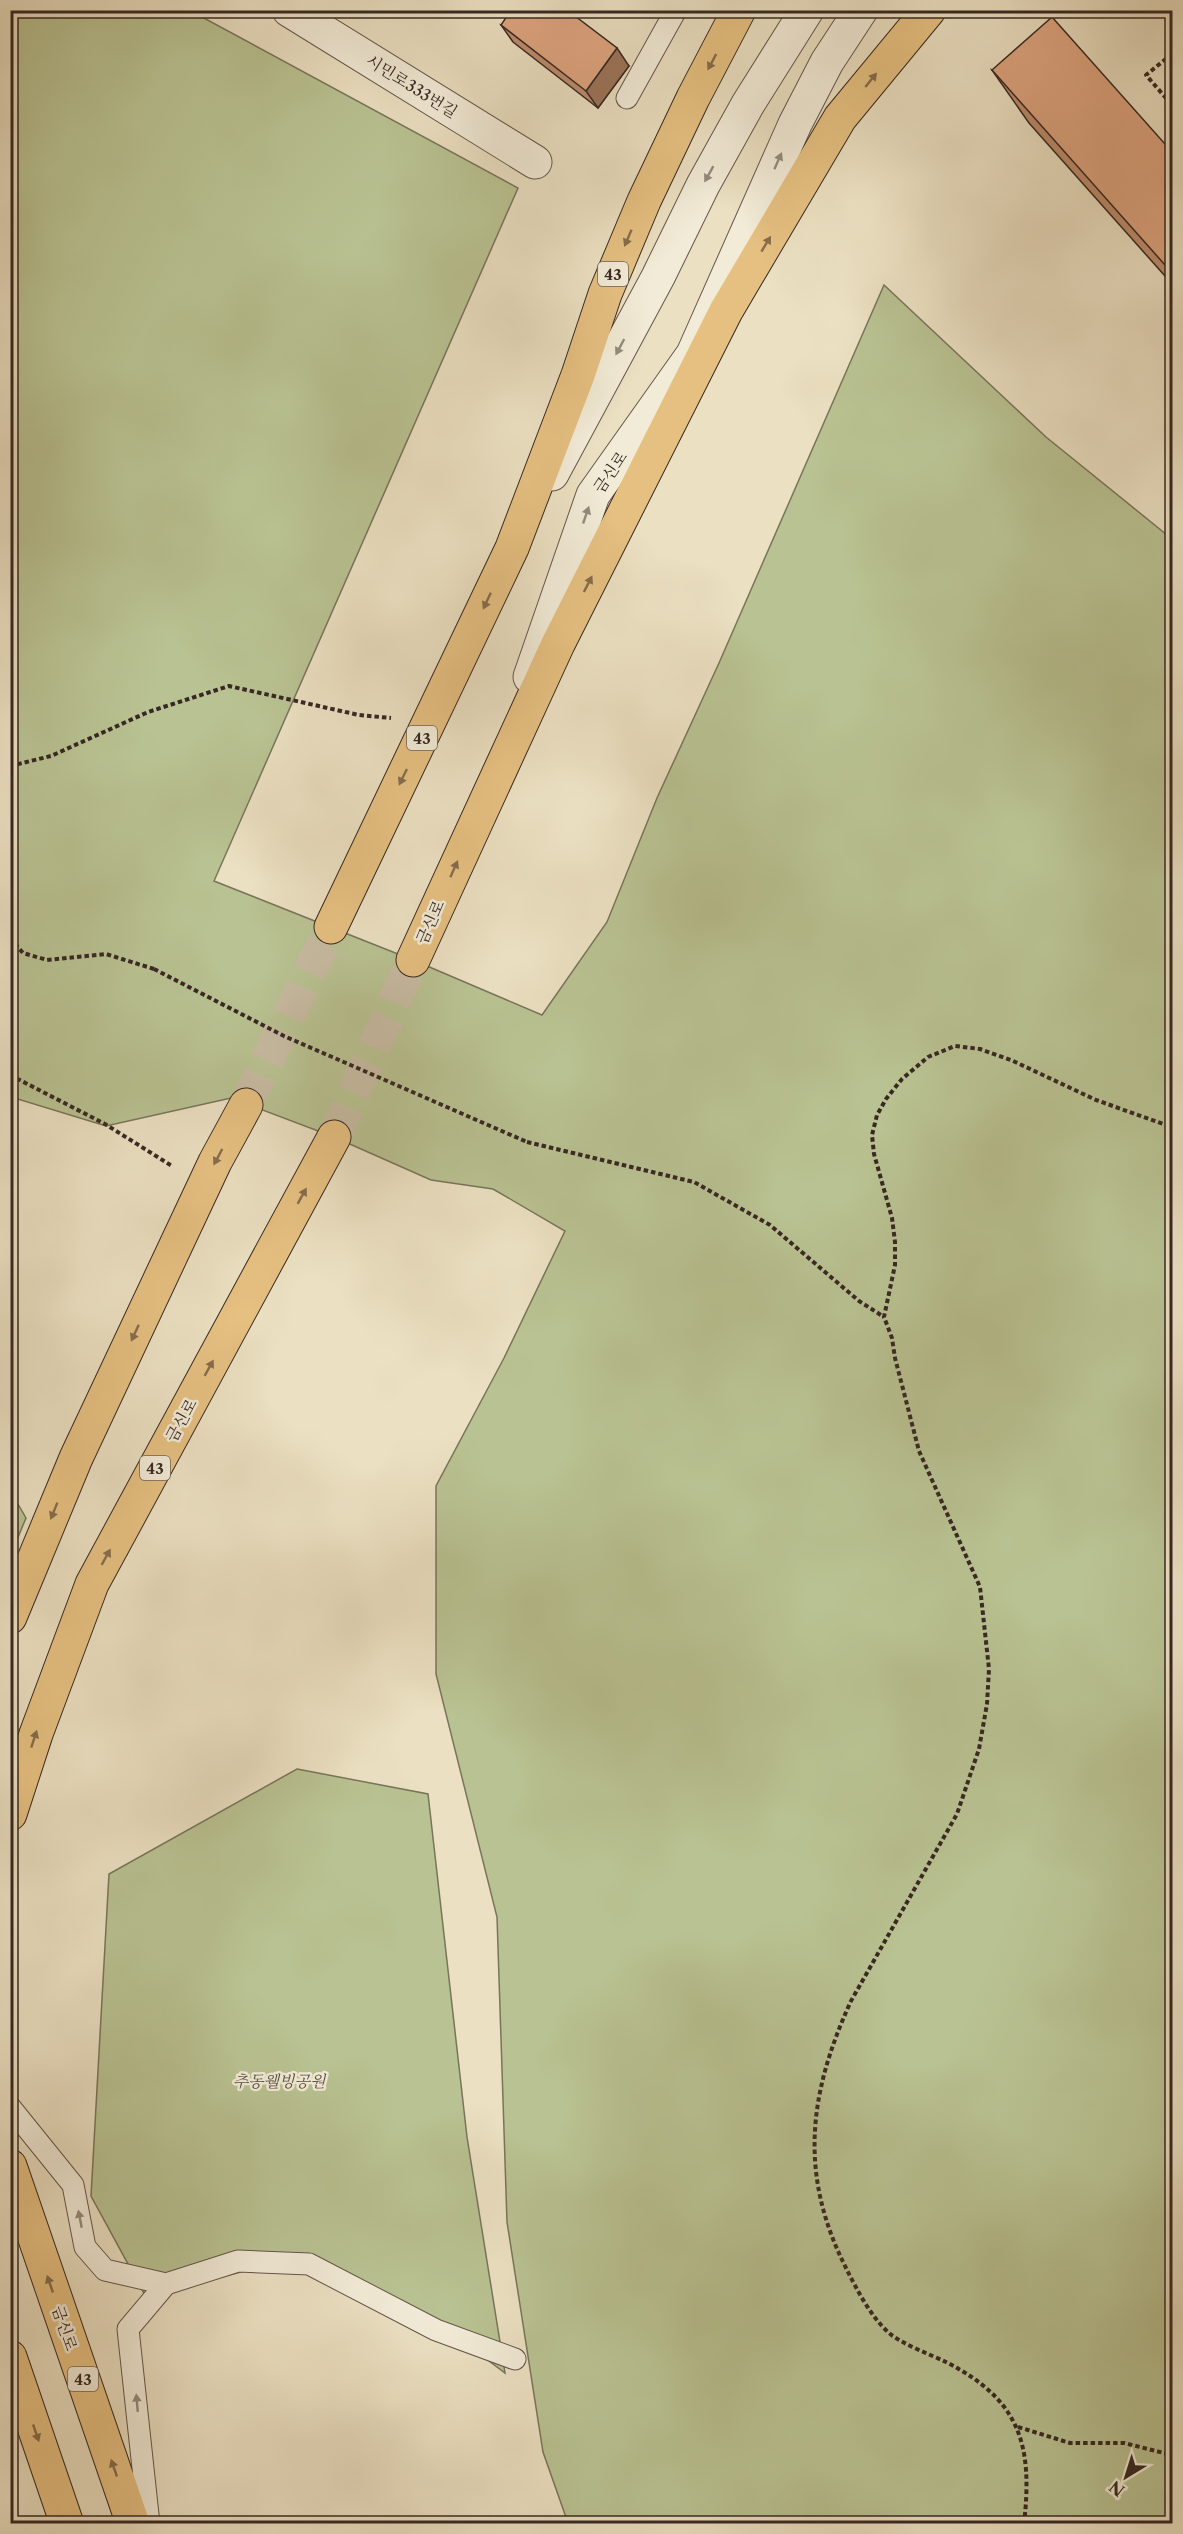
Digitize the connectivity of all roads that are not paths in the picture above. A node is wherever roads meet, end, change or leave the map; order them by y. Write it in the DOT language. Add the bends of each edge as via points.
graph roads {
  1 [pos="289,10"];
  2 [pos="676,10"];
  3 [pos="739,10"];
  4 [pos="807,10"];
  5 [pos="861,10"];
  6 [pos="929,10"];
  7 [pos="627,98"];
  8 [pos="535,162"];
  9 [pos="512,548"];
  10 [pos="490,788"];
  11 [pos="331,927"];
  12 [pos="413,960"];
  13 [pos="246,1105"];
  14 [pos="334,1137"];
  15 [pos="10,1617"];
  16 [pos="10,1814"];
  17 [pos="10,2107"];
  18 [pos="10,2166"];
  19 [pos="166,2284"];
  20 [pos="10,2357"];
  21 [pos="515,2359"];
  22 [pos="67,2523"];
  23 [pos="133,2523"];
  24 [pos="149,2523"];
  1 -- 8 [label="street, 시민로333번길"];
  2 -- 7 [label="lane"];
  3 -- 9 [label="main road, 43, one-way" via="644,201 605,294"];
  4 -- 9 [label="street, one-way" via="703,184 658,277"];
  10 -- 5 [label="street, 금신로, one-way" via="594,495 693,354 795,124 827,62"];
  10 -- 6 [label="main road, one-way" via="726,311 840,118"];
  9 -- 11 [label="main road, 43, one-way"];
  12 -- 10 [label="main road, 금신로, one-way"];
  13 -- 15 [label="main road, one-way" via="203,1187 76,1458"];
  16 -- 14 [label="main road, 금신로 / 43, one-way" via="92,1584"];
  19 -- 17 [label="lane, one-way" via="105,2270 85,2247 73,2185"];
  23 -- 18 [label="main road, 금신로 / 43, one-way"];
  19 -- 21 [label="lane" via="238,2261 309,2264 436,2330"];
  24 -- 19 [label="lane, one-way" via="128,2329"];
  20 -- 22 [label="main road, one-way"];
}
